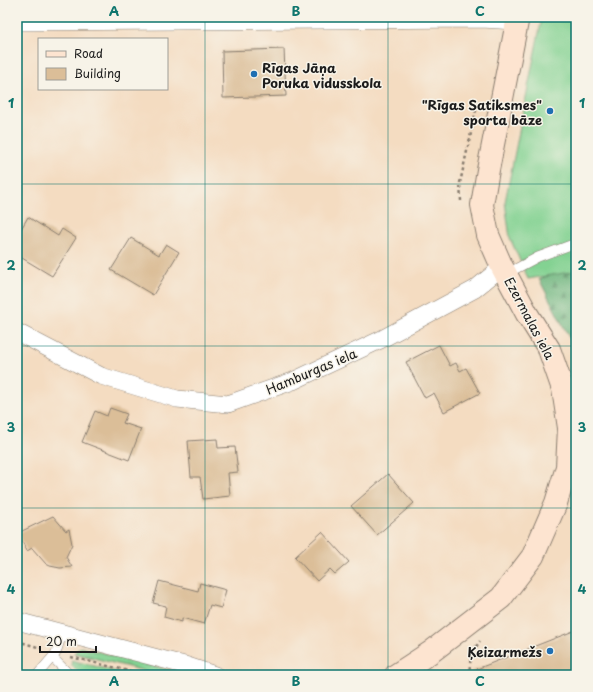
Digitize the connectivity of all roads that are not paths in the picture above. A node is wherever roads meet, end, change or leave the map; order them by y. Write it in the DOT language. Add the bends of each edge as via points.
graph roads {
  1 [pos="518,19"];
  2 [pos="17,22"];
  3 [pos="576,243"];
  4 [pos="504,271"];
  5 [pos="17,332"];
  6 [pos="17,622"];
  7 [pos="62,634"];
  8 [pos="55,656"];
  9 [pos="37,675"];
  10 [pos="70,675"];
  11 [pos="215,675"];
  12 [pos="396,675"];
  1 -- 2 [label="street"];
  1 -- 4 [label="street, Ezermalas iela" via="482,205 488,235"];
  3 -- 4 [label="lane"];
  4 -- 5 [label="street, Hamburgas iela" via="476,290 380,340 293,381 228,404 176,399 100,376"];
  4 -- 12 [label="street, Ezermalas iela" via="549,348 563,389 569,428 567,467 556,503 533,556 501,598 431,652"];
  6 -- 7 [label="street"];
  7 -- 8 [label="lane"];
  7 -- 11 [label="street"];
  8 -- 9 [label="lane"];
  8 -- 10 [label="lane"];
}
